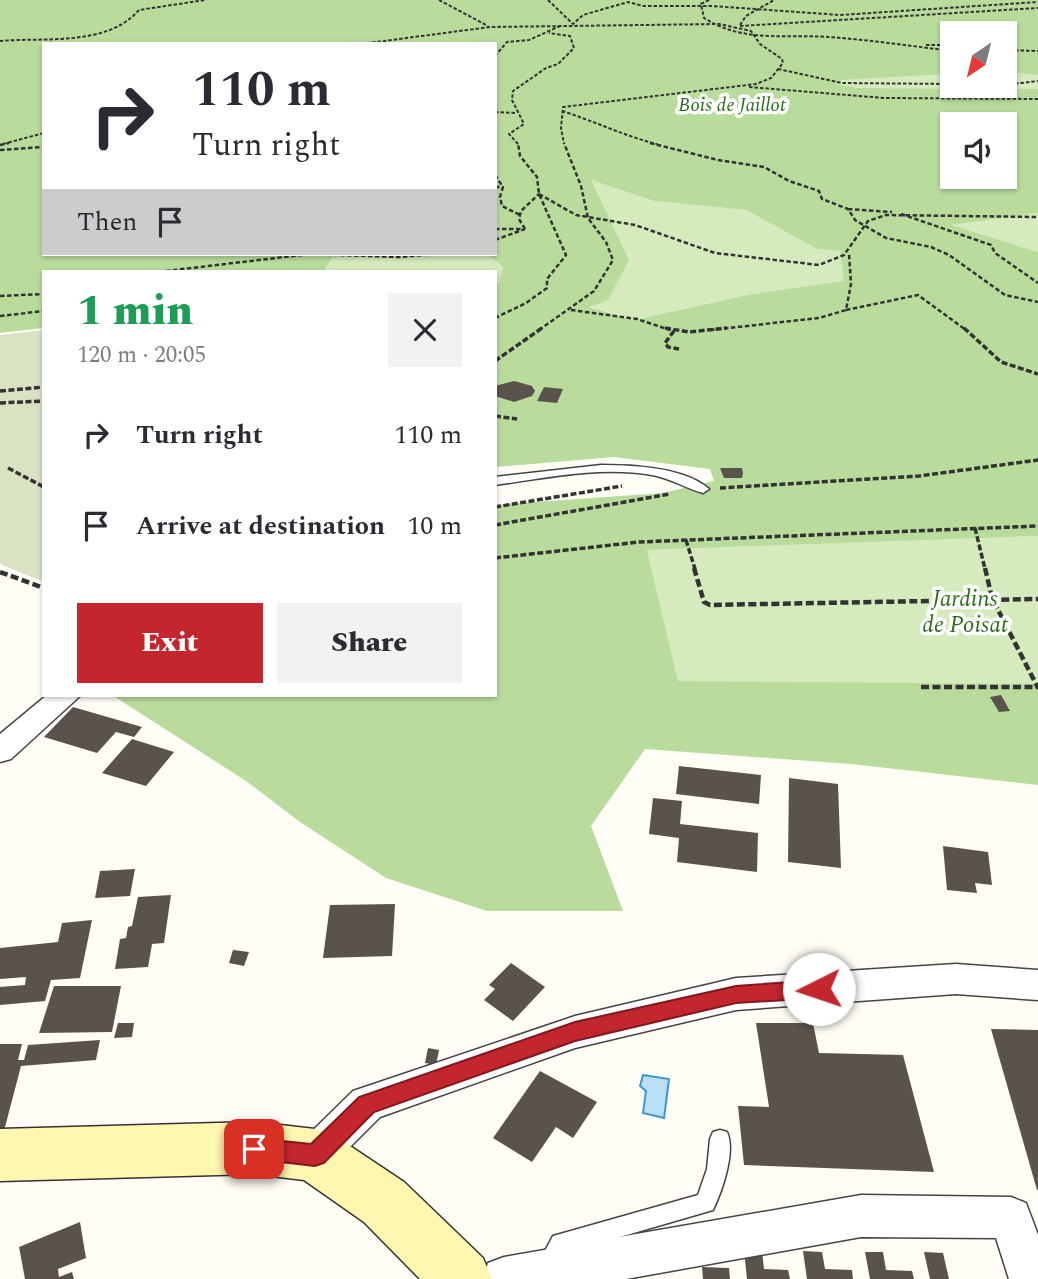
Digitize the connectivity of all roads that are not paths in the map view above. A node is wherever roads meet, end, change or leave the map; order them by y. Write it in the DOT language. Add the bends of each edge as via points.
graph roads {
  1 [pos="497,481"];
  2 [pos="703,489"];
  3 [pos="64,697"];
  4 [pos="0,751"];
  5 [pos="1038,985"];
  6 [pos="720,1139"];
  7 [pos="0,1155"];
  8 [pos="315,1155"];
  9 [pos="545,1272"];
  10 [pos="462,1279"];
  11 [pos="504,1279"];
  12 [pos="1031,1279"];
  1 -- 2 [label="lane" via="623,466 677,475"];
  3 -- 4 [label="street"];
  5 -- 8 [label="street" via="956,979 736,995 575,1032 367,1104"];
  6 -- 9 [label="lane" via="706,1203 561,1243"];
  7 -- 8 [label="street" via="254,1149"];
  8 -- 10 [label="street" via="384,1202"];
  9 -- 11 [label="street"];
  9 -- 12 [label="street" via="861,1216 1012,1218"];
}
